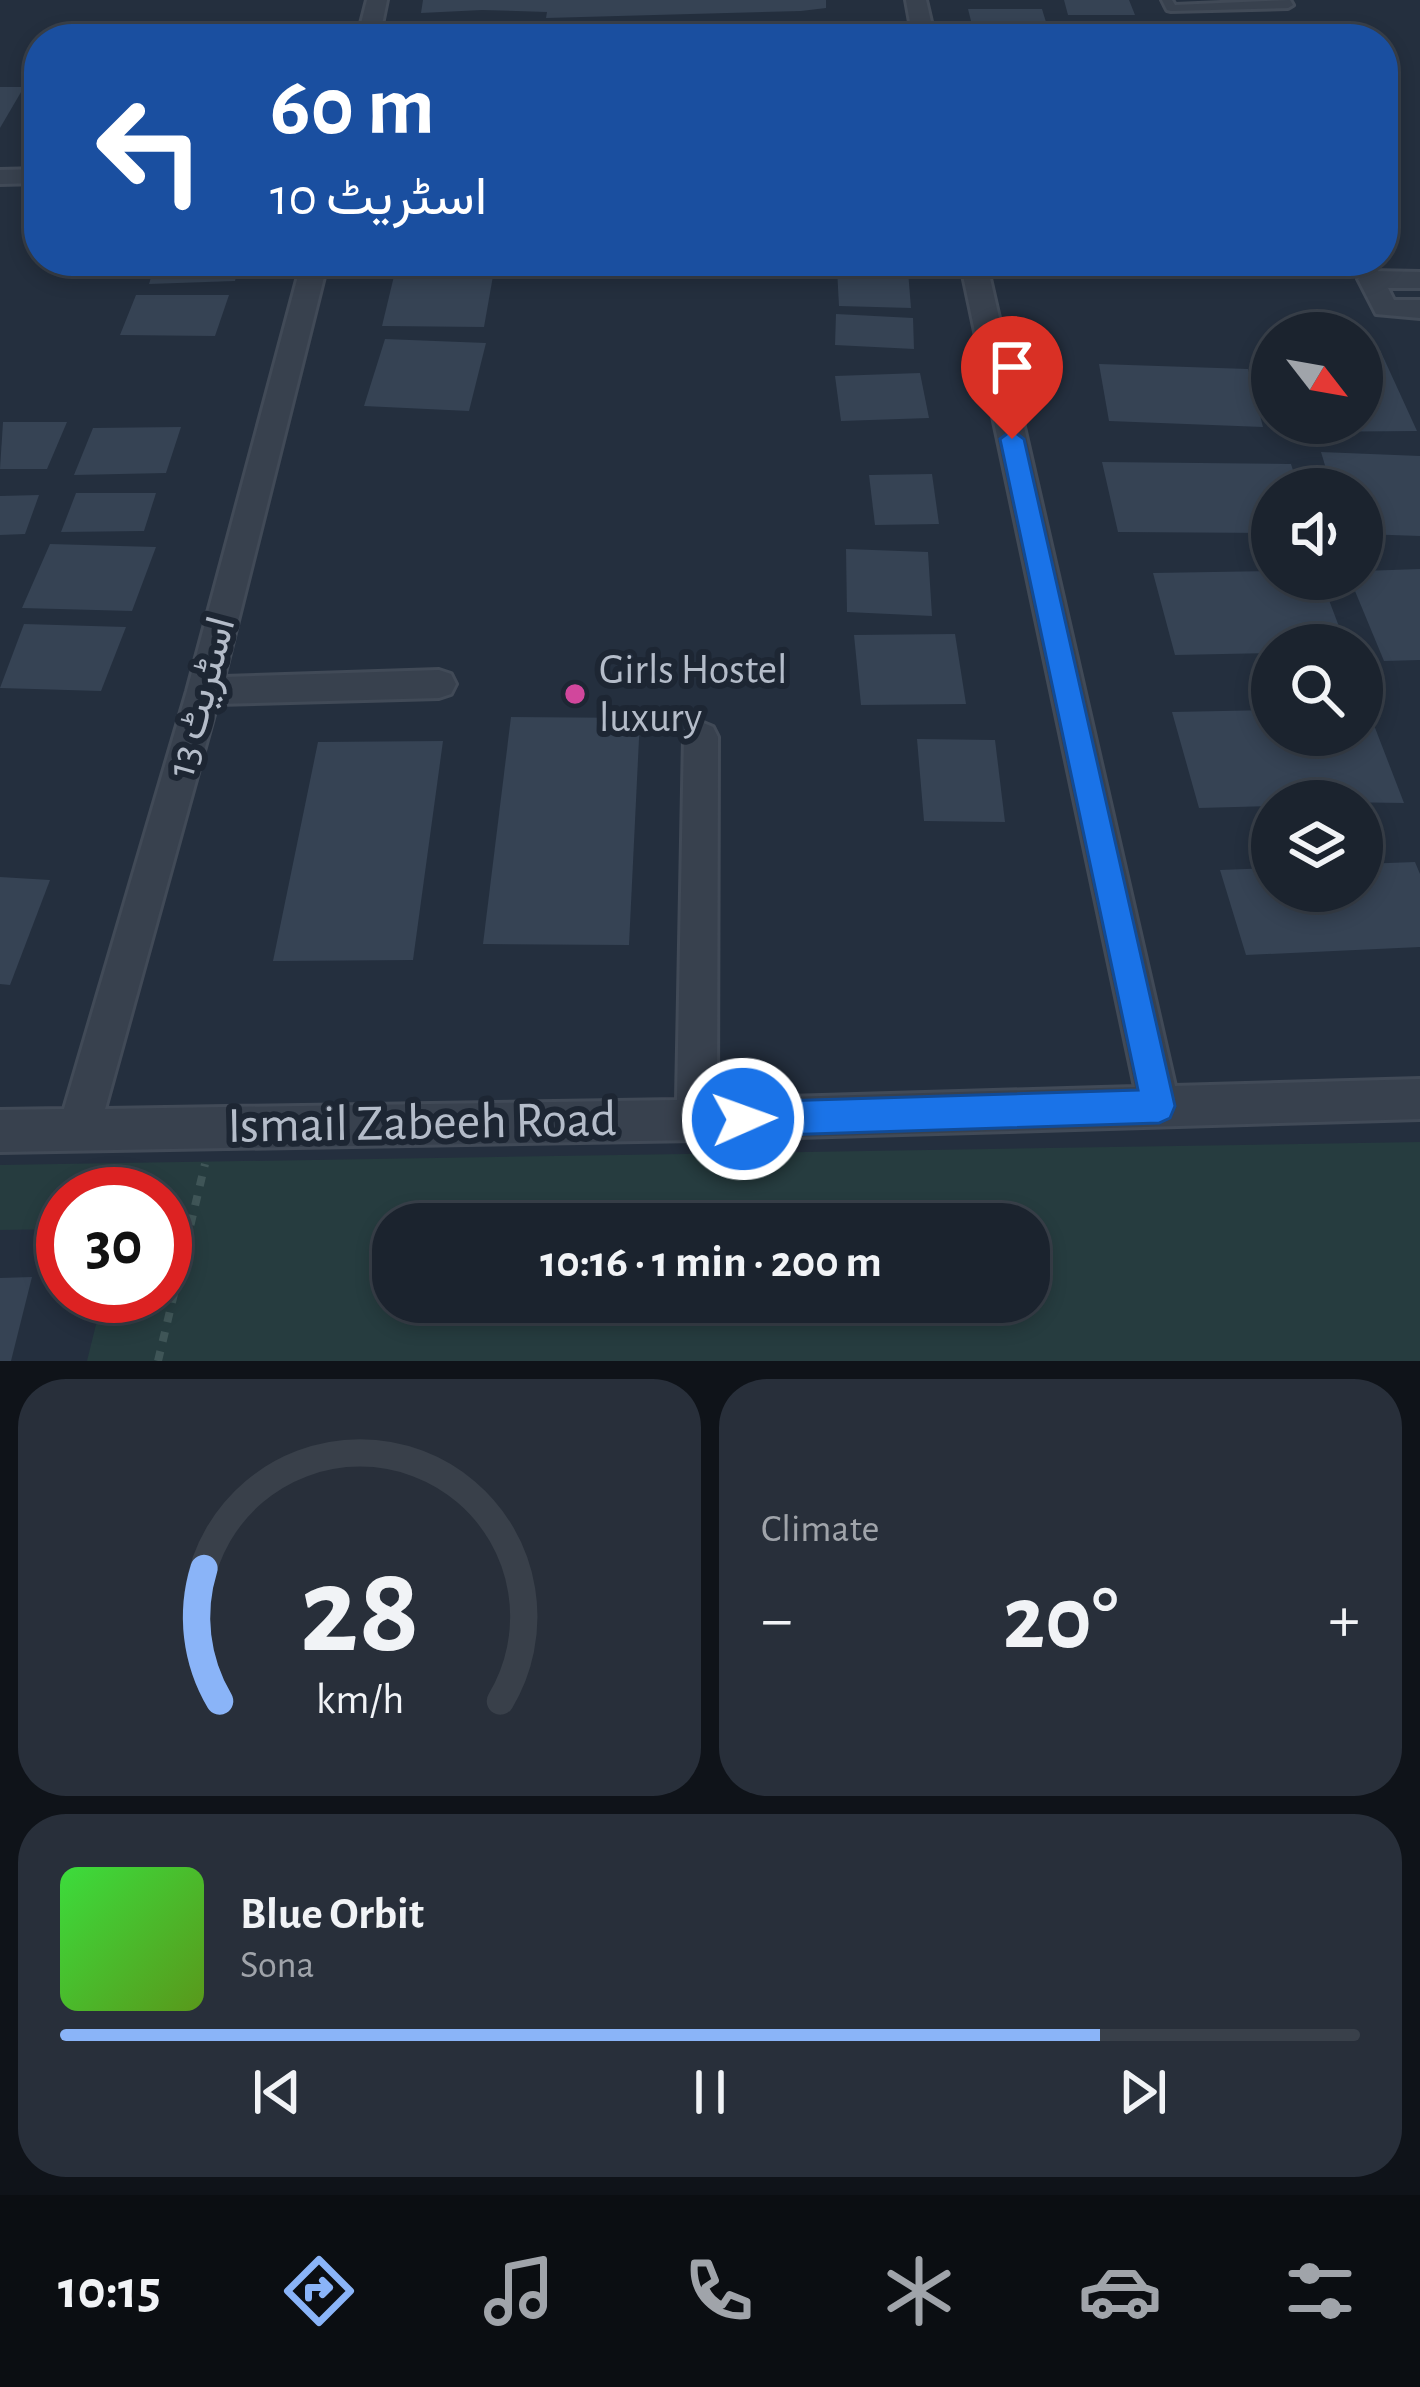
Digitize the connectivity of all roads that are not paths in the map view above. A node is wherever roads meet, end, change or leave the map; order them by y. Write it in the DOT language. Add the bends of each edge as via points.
graph roads {
  1 [pos="1167,0"];
  2 [pos="1285,0"];
  3 [pos="312,276"];
  4 [pos="976,276"];
  5 [pos="1420,280"];
  6 [pos="1420,309"];
  7 [pos="439,683"];
  8 [pos="204,691"];
  9 [pos="701,736"];
  10 [pos="1420,1099"];
  11 [pos="1159,1106"];
  12 [pos="697,1120"];
  13 [pos="0,1131"];
  14 [pos="78,1131"];
  1 -- 2 [label="lane" via="1171,8"];
  3 -- 8 [label="street, اسٹریٹ 13"];
  4 -- 11 [label="street"];
  5 -- 6 [label="street" via="1371,279 1385,308"];
  7 -- 8 [label="street"];
  8 -- 14 [label="street, اسٹریٹ 13"];
  9 -- 12 [label="street"];
  10 -- 11 [label="street, Ismail Zabeeh Road"];
  11 -- 12 [label="street, Ismail Zabeeh Road"];
  12 -- 14 [label="street, Ismail Zabeeh Road"];
  13 -- 14 [label="street, Ismail Zabeeh Road"];
}
